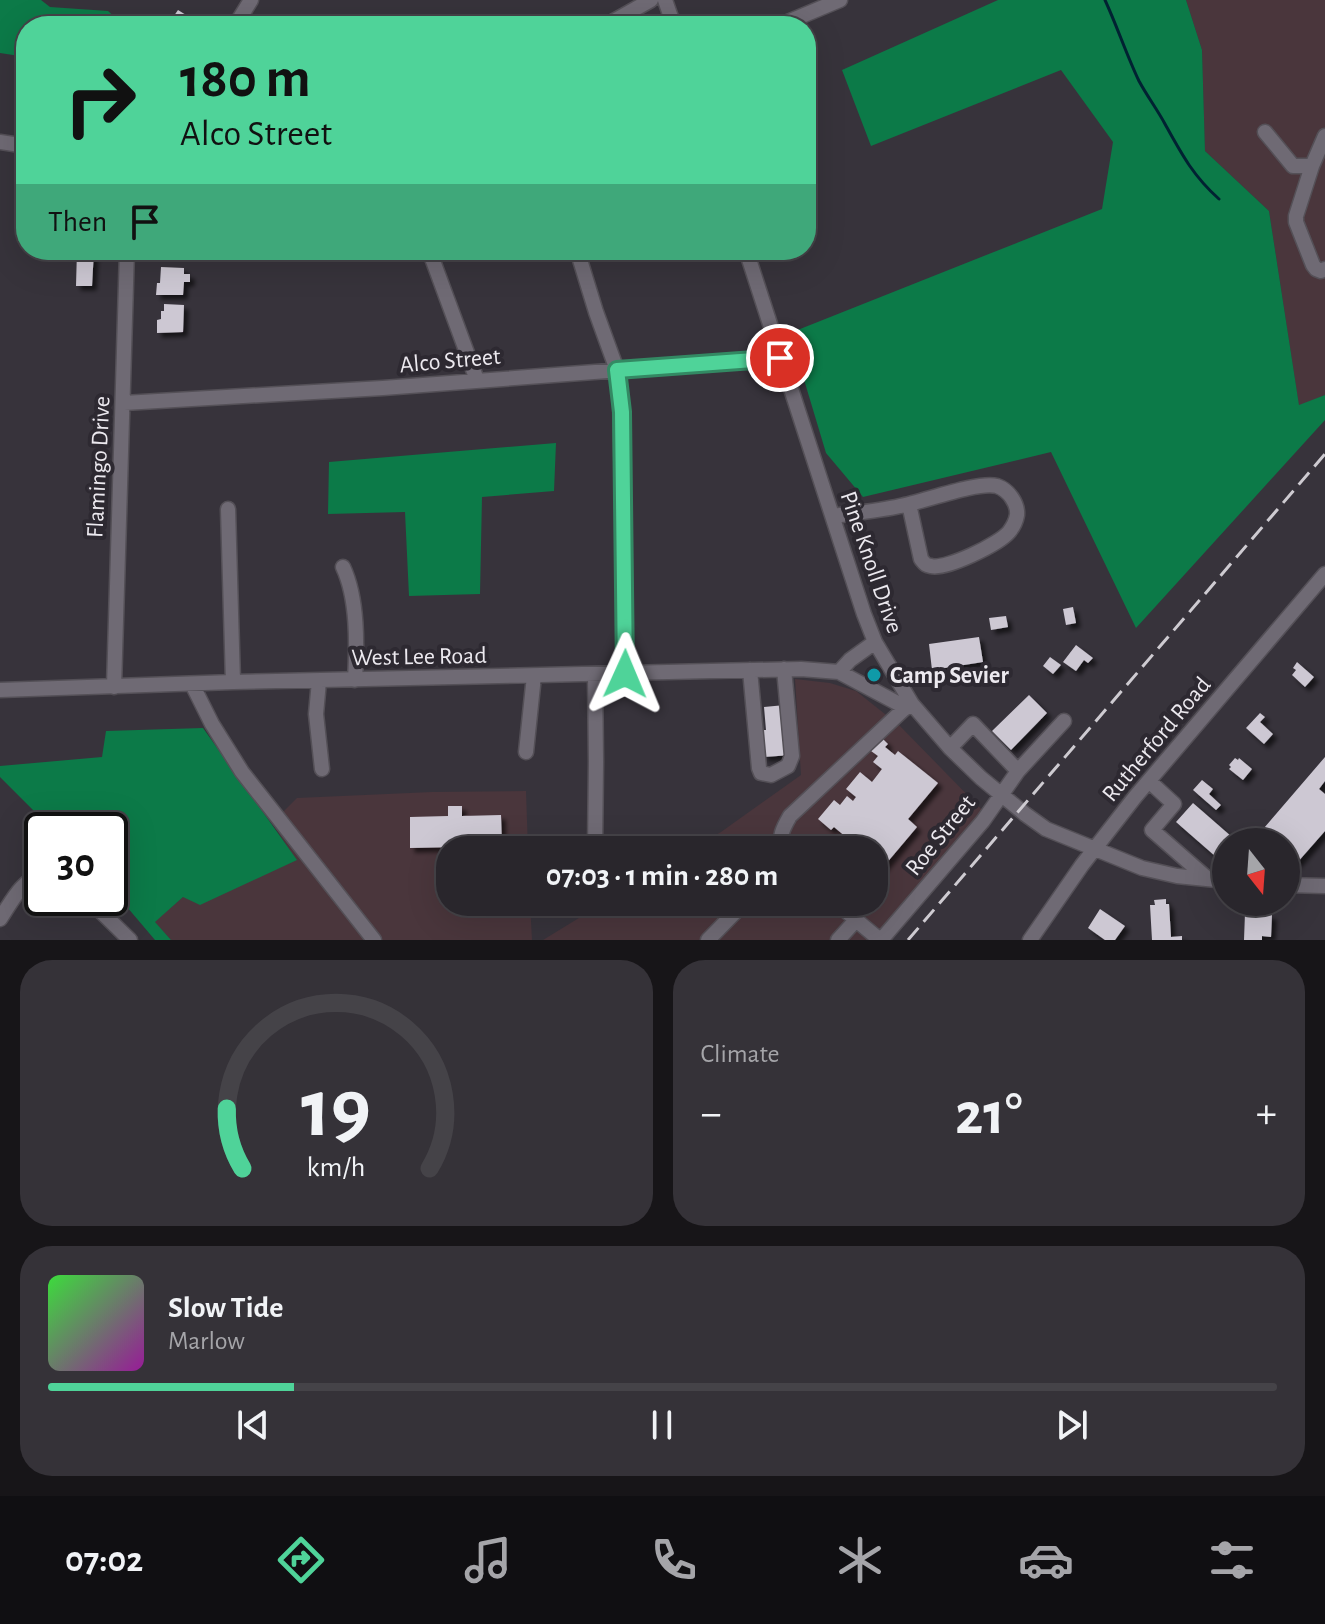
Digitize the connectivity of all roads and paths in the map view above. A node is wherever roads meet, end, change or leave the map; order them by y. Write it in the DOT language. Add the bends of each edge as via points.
graph roads {
  1 [pos="651,0"];
  2 [pos="840,0"];
  3 [pos="623,16"];
  4 [pos="802,16"];
  5 [pos="1265,132"];
  6 [pos="1325,136"];
  7 [pos="1312,166"];
  8 [pos="127,260"];
  9 [pos="433,260"];
  10 [pos="580,260"];
  11 [pos="749,260"];
  12 [pos="1325,269"];
  13 [pos="780,358"];
  14 [pos="617,370"];
  15 [pos="477,380"];
  16 [pos="124,403"];
  17 [pos="909,504"];
  18 [pos="228,509"];
  19 [pos="833,516"];
  20 [pos="343,567"];
  21 [pos="1325,574"];
  22 [pos="1320,591"];
  23 [pos="875,642"];
  24 [pos="784,669"];
  25 [pos="750,670"];
  26 [pos="839,672"];
  27 [pos="595,674"];
  28 [pos="625,674"];
  29 [pos="534,676"];
  30 [pos="355,680"];
  31 [pos="319,681"];
  32 [pos="233,682"];
  33 [pos="192,684"];
  34 [pos="114,687"];
  35 [pos="0,690"];
  36 [pos="912,704"];
  37 [pos="1064,721"];
  38 [pos="950,748"];
  39 [pos="526,752"];
  40 [pos="322,769"];
  41 [pos="1018,771"];
  42 [pos="1149,781"];
  43 [pos="1001,795"];
  44 [pos="595,836"];
  45 [pos="781,836"];
  46 [pos="1094,849"];
  47 [pos="1209,879"];
  48 [pos="1212,879"];
  49 [pos="24,885"];
  50 [pos="1300,885"];
  51 [pos="1325,886"];
  52 [pos="105,916"];
  53 [pos="731,916"];
  54 [pos="852,916"];
  55 [pos="0,919"];
  56 [pos="856,920"];
  57 [pos="130,940"];
  58 [pos="374,940"];
  59 [pos="708,940"];
  60 [pos="838,940"];
  61 [pos="881,940"];
  62 [pos="1030,940"];
  1 -- 3 [label="street"];
  2 -- 4 [label="street"];
  5 -- 7 [label="street" via="1293,166"];
  6 -- 7 [label="street"];
  7 -- 12 [label="street" via="1296,222 1313,265"];
  8 -- 16 [label="street, Flamingo Drive"];
  9 -- 15 [label="street"];
  10 -- 14 [label="street"];
  11 -- 13 [label="street, Pine Knoll Drive"];
  13 -- 14 [label="street, Alco Street"];
  13 -- 19 [label="street, Pine Knoll Drive"];
  14 -- 15 [label="street, Alco Street"];
  14 -- 28 [label="street"];
  15 -- 16 [label="street, Alco Street"];
  16 -- 34 [label="street, Flamingo Drive"];
  17 -- 17 [label="street" via="998,486 1014,501 1017,512 1004,537 934,567 921,559"];
  17 -- 19 [label="street"];
  18 -- 32 [label="street"];
  19 -- 23 [label="street, Pine Knoll Drive"];
  20 -- 30 [label="street" via="351,583"];
  21 -- 22 [label="street, Rutherford Road"];
  22 -- 42 [label="street, Rutherford Road"];
  23 -- 26 [label="street"];
  23 -- 36 [label="street, Pine Knoll Drive"];
  24 -- 25 [label="street, West Lee Road"];
  24 -- 25 [label="street" via="792,756 788,766 771,775 759,768"];
  24 -- 26 [label="street, West Lee Road"];
  25 -- 28 [label="street, West Lee Road"];
  26 -- 36 [label="street, West Lee Road" via="901,705"];
  27 -- 28 [label="street, West Lee Road"];
  27 -- 29 [label="street, West Lee Road"];
  27 -- 44 [label="street"];
  29 -- 30 [label="street, West Lee Road"];
  29 -- 39 [label="street"];
  30 -- 31 [label="street, West Lee Road"];
  31 -- 32 [label="street, West Lee Road"];
  31 -- 40 [label="street" via="316,714"];
  32 -- 33 [label="street, West Lee Road"];
  33 -- 34 [label="street, West Lee Road"];
  33 -- 58 [label="street" via="242,772"];
  34 -- 35 [label="street, West Lee Road"];
  36 -- 38 [label="street, Pine Knoll Drive"];
  36 -- 45 [label="street" via="790,816"];
  37 -- 41 [label="street, Roe Street"];
  38 -- 41 [label="street" via="973,724"];
  38 -- 43 [label="street, Pine Knoll Drive"];
  41 -- 43 [label="street, Roe Street"];
  42 -- 46 [label="street, Rutherford Road"];
  42 -- 47 [label="street" via="1174,804 1152,830"];
  43 -- 46 [label="street, Pine Knoll Drive" via="1046,829"];
  43 -- 61 [label="street, Roe Street"];
  46 -- 47 [label="street, Pine Knoll Drive" via="1142,868"];
  46 -- 62 [label="street, Rutherford Road"];
  47 -- 48 [label="street, Pine Knoll Drive"];
  49 -- 55 [label="street"];
  50 -- 51 [label="street"];
  52 -- 57 [label="street"];
  53 -- 59 [label="street"];
  54 -- 56 [label="street"];
  56 -- 60 [label="street"];
  56 -- 61 [label="street"];
}
